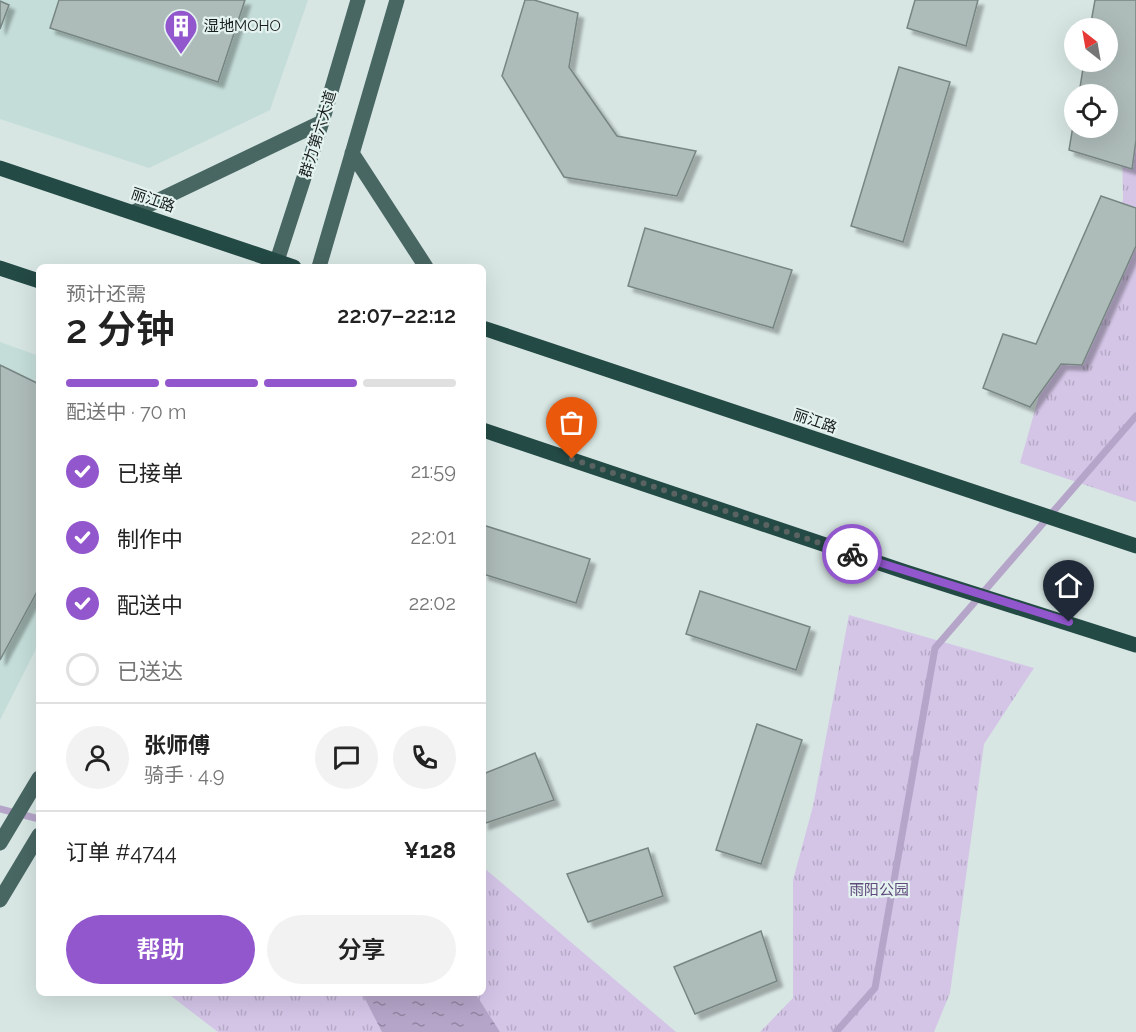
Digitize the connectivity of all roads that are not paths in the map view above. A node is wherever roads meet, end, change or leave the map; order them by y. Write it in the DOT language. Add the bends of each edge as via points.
graph roads {
  1 [pos="358,0"];
  2 [pos="397,0"];
  3 [pos="322,122"];
  4 [pos="352,153"];
  5 [pos="0,168"];
  6 [pos="134,212"];
  7 [pos="273,264"];
  8 [pos="276,264"];
  9 [pos="320,264"];
  10 [pos="424,264"];
  11 [pos="0,268"];
  12 [pos="36,280"];
  13 [pos="486,329"];
  14 [pos="486,430"];
  15 [pos="1136,546"];
  16 [pos="1136,645"];
  17 [pos="36,782"];
  18 [pos="36,840"];
  19 [pos="0,843"];
  20 [pos="0,900"];
  1 -- 3 [label="main road, 群力第六大道"];
  2 -- 4 [label="main road"];
  3 -- 6 [label="main road"];
  3 -- 8 [label="main road, 群力第六大道"];
  4 -- 9 [label="main road"];
  4 -- 10 [label="main road"];
  5 -- 6 [label="main road, 丽江路"];
  6 -- 7 [label="main road, 丽江路"];
  11 -- 12 [label="main road"];
  13 -- 15 [label="main road, 丽江路"];
  14 -- 16 [label="main road"];
  17 -- 19 [label="main road"];
  18 -- 20 [label="main road"];
}
